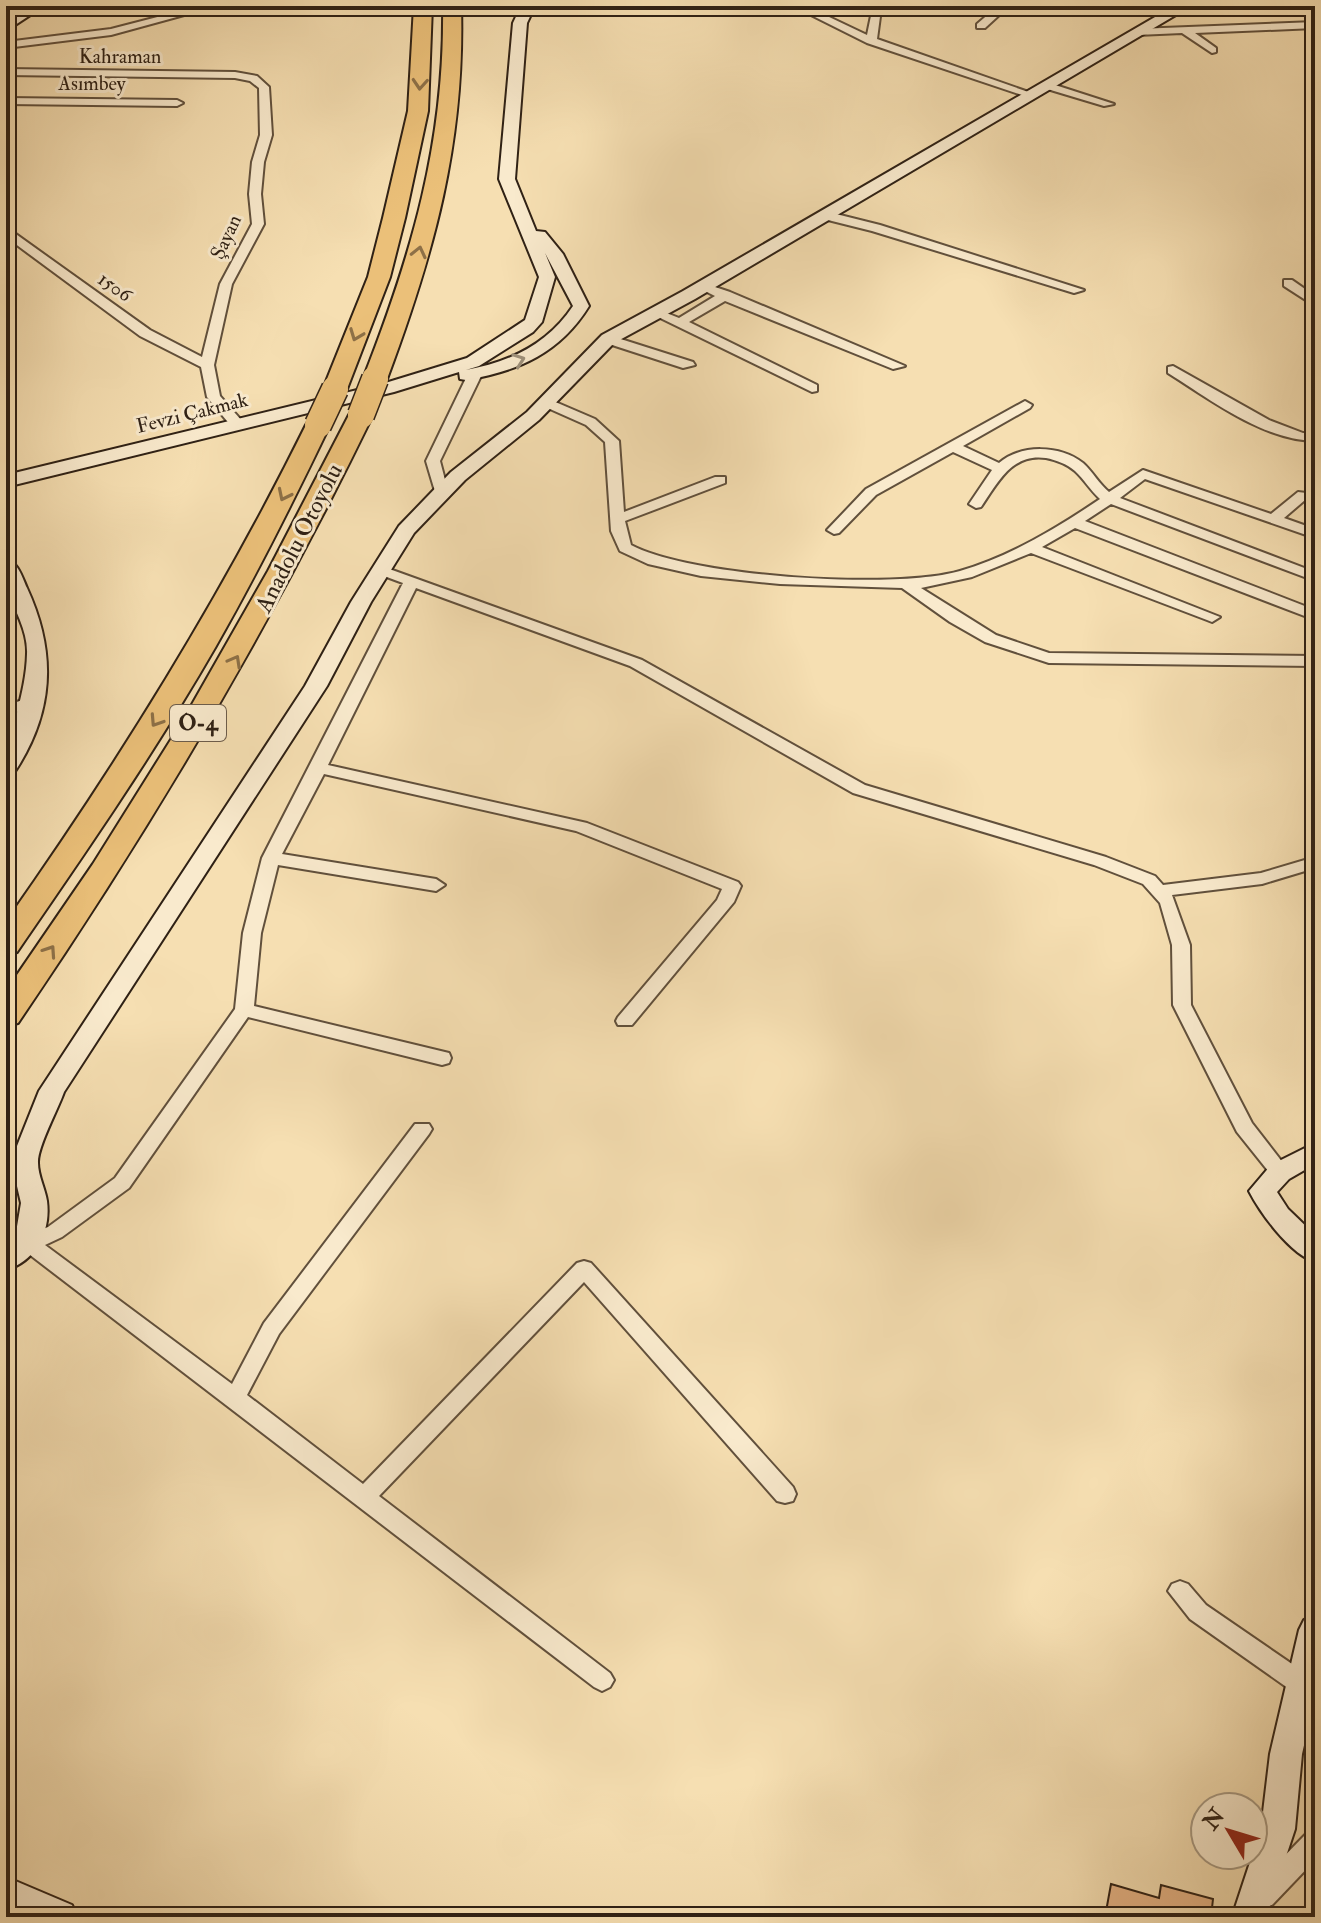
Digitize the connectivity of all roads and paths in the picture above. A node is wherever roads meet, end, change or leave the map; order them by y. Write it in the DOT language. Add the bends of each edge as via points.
graph roads {
  1 [pos="37,6"];
  2 [pos="212,6"];
  3 [pos="423,6"];
  4 [pos="452,6"];
  5 [pos="528,6"];
  6 [pos="798,6"];
  7 [pos="1004,6"];
  8 [pos="1184,6"];
  9 [pos="877,11"];
  10 [pos="1315,25"];
  11 [pos="981,26"];
  12 [pos="6,27"];
  13 [pos="1186,31"];
  14 [pos="1137,32"];
  15 [pos="871,41"];
  16 [pos="6,45"];
  17 [pos="1212,50"];
  18 [pos="6,72"];
  19 [pos="235,75"];
  20 [pos="1048,86"];
  21 [pos="1032,95"];
  22 [pos="6,101"];
  23 [pos="177,103"];
  24 [pos="1108,104"];
  25 [pos="517,208"];
  26 [pos="824,215"];
  27 [pos="6,231"];
  28 [pos="1288,283"];
  29 [pos="703,287"];
  30 [pos="1078,290"];
  31 [pos="726,295"];
  32 [pos="1315,302"];
  33 [pos="654,312"];
  34 [pos="680,322"];
  35 [pos="530,325"];
  36 [pos="584,332"];
  37 [pos="550,344"];
  38 [pos="207,365"];
  39 [pos="688,365"];
  40 [pos="898,366"];
  41 [pos="1173,370"];
  42 [pos="475,374"];
  43 [pos="382,383"];
  44 [pos="812,388"];
  45 [pos="546,402"];
  46 [pos="1025,405"];
  47 [pos="237,424"];
  48 [pos="1315,437"];
  49 [pos="952,446"];
  50 [pos="1000,469"];
  51 [pos="720,480"];
  52 [pos="6,481"];
  53 [pos="442,495"];
  54 [pos="1110,499"];
  55 [pos="1315,499"];
  56 [pos="976,504"];
  57 [pos="618,519"];
  58 [pos="1274,519"];
  59 [pos="1074,522"];
  60 [pos="834,530"];
  61 [pos="1315,534"];
  62 [pos="1029,547"];
  63 [pos="6,565"];
  64 [pos="381,570"];
  65 [pos="1315,577"];
  66 [pos="412,581"];
  67 [pos="905,583"];
  68 [pos="1315,615"];
  69 [pos="1212,617"];
  70 [pos="1315,661"];
  71 [pos="33,701"];
  72 [pos="6,711"];
  73 [pos="6,768"];
  74 [pos="318,768"];
  75 [pos="271,858"];
  76 [pos="1315,862"];
  77 [pos="436,885"];
  78 [pos="1159,891"];
  79 [pos="6,945"];
  80 [pos="244,1010"];
  81 [pos="6,1015"];
  82 [pos="625,1021"];
  83 [pos="442,1058"];
  84 [pos="422,1129"];
  85 [pos="1315,1152"];
  86 [pos="1280,1172"];
  87 [pos="28,1243"];
  88 [pos="1315,1252"];
  89 [pos="6,1260"];
  90 [pos="235,1398"];
  91 [pos="785,1494"];
  92 [pos="363,1498"];
  93 [pos="1180,1591"];
  94 [pos="1315,1630"];
  95 [pos="602,1680"];
  96 [pos="1303,1685"];
  97 [pos="1315,1842"];
  98 [pos="6,1893"];
  99 [pos="1252,1910"];
  100 [pos="60,1917"];
  1 -- 12 [label="street"];
  2 -- 16 [label="street" via="111,32"];
  3 -- 79 [label="highway, Anadolu Otoyolu / O-4, one-way, bridge" via="418,111 394,218 379,277 335,389 268,529 178,686"];
  43 -- 4 [label="highway, Anadolu Otoyolu / O-4, one-way" via="414,276 448,111"];
  5 -- 25 [label="street" via="520,23 508,138 507,179"];
  6 -- 15 [label="street"];
  7 -- 11 [label="street"];
  8 -- 14 [label="street"];
  9 -- 15 [label="street"];
  10 -- 13 [label="street"];
  13 -- 14 [label="street"];
  13 -- 17 [label="street"];
  14 -- 20 [label="street"];
  15 -- 21 [label="street"];
  18 -- 19 [label="street, Kahraman"];
  19 -- 38 [label="street, Şayan" via="253,78 264,87 266,135 255,194 258,224 226,284"];
  20 -- 21 [label="street"];
  20 -- 24 [label="street"];
  21 -- 26 [label="street"];
  22 -- 23 [label="street, Asımbey"];
  25 -- 35 [label="street" via="547,277"];
  25 -- 36 [label="street" via="555,254 581,306"];
  26 -- 29 [label="street"];
  26 -- 30 [label="street"];
  27 -- 38 [label="street, 1506" via="145,333"];
  28 -- 32 [label="street"];
  29 -- 31 [label="street"];
  29 -- 33 [label="street"];
  31 -- 34 [label="street"];
  31 -- 40 [label="street"];
  33 -- 34 [label="street"];
  33 -- 36 [label="street"];
  34 -- 44 [label="street"];
  35 -- 36 [label="street" via="548,319"];
  35 -- 37 [label="street" via="533,336"];
  35 -- 43 [label="street" via="473,362"];
  36 -- 37 [label="street"];
  36 -- 39 [label="street"];
  36 -- 45 [label="street"];
  42 -- 37 [label="street, one-way" via="526,358"];
  38 -- 47 [label="street" via="214,397"];
  41 -- 48 [label="street" via="1243,412 1296,436"];
  42 -- 43 [label="street"];
  42 -- 53 [label="street" via="433,461"];
  43 -- 47 [label="street, Fevzi Çakmak"];
  81 -- 43 [label="highway, Anadolu Otoyolu / O-4, one-way, bridge" via="217,692"];
  45 -- 53 [label="street"];
  45 -- 57 [label="street" via="588,419 612,441"];
  46 -- 49 [label="street"];
  47 -- 52 [label="street, Fevzi Çakmak"];
  49 -- 50 [label="street"];
  49 -- 60 [label="street" via="871,492"];
  50 -- 54 [label="street" via="1014,455 1033,451 1066,459"];
  50 -- 56 [label="street"];
  51 -- 57 [label="street"];
  53 -- 64 [label="street" via="406,530"];
  54 -- 58 [label="street" via="1143,474"];
  54 -- 59 [label="street"];
  54 -- 65 [label="street"];
  55 -- 58 [label="street" via="1303,495"];
  57 -- 67 [label="street" via="625,548 688,568 757,578"];
  58 -- 61 [label="street"];
  59 -- 62 [label="street"];
  59 -- 68 [label="street"];
  62 -- 67 [label="street" via="936,582"];
  62 -- 69 [label="street"];
  63 -- 71 [label="street" via="29,615 38,651"];
  64 -- 66 [label="street"];
  64 -- 87 [label="street" via="316,686 52,1091 24,1161 34,1203"];
  66 -- 74 [label="street"];
  66 -- 78 [label="street" via="636,663 859,789 1100,861 1149,880"];
  67 -- 70 [label="street" via="974,631 1024,654"];
  71 -- 72 [label="street"];
  71 -- 73 [label="street" via="23,742"];
  74 -- 75 [label="street"];
  74 -- 82 [label="street" via="581,827 732,886 725,902"];
  75 -- 77 [label="street"];
  75 -- 80 [label="street" via="252,933"];
  76 -- 78 [label="street" via="1262,878"];
  78 -- 86 [label="street" via="1168,901 1181,945 1182,1005 1244,1127"];
  80 -- 83 [label="street"];
  80 -- 87 [label="street" via="122,1183 55,1232"];
  84 -- 90 [label="street" via="271,1329"];
  85 -- 86 [label="street"];
  86 -- 88 [label="street" via="1262,1191"];
  87 -- 89 [label="street"];
  87 -- 90 [label="street"];
  90 -- 92 [label="street"];
  91 -- 92 [label="street" via="584,1269"];
  92 -- 95 [label="street"];
  93 -- 96 [label="street" via="1198,1612"];
  94 -- 96 [label="street"];
  96 -- 99 [label="street" via="1286,1754 1278,1829"];
  97 -- 99 [label="street"];
  98 -- 100 [label="street"];
}
